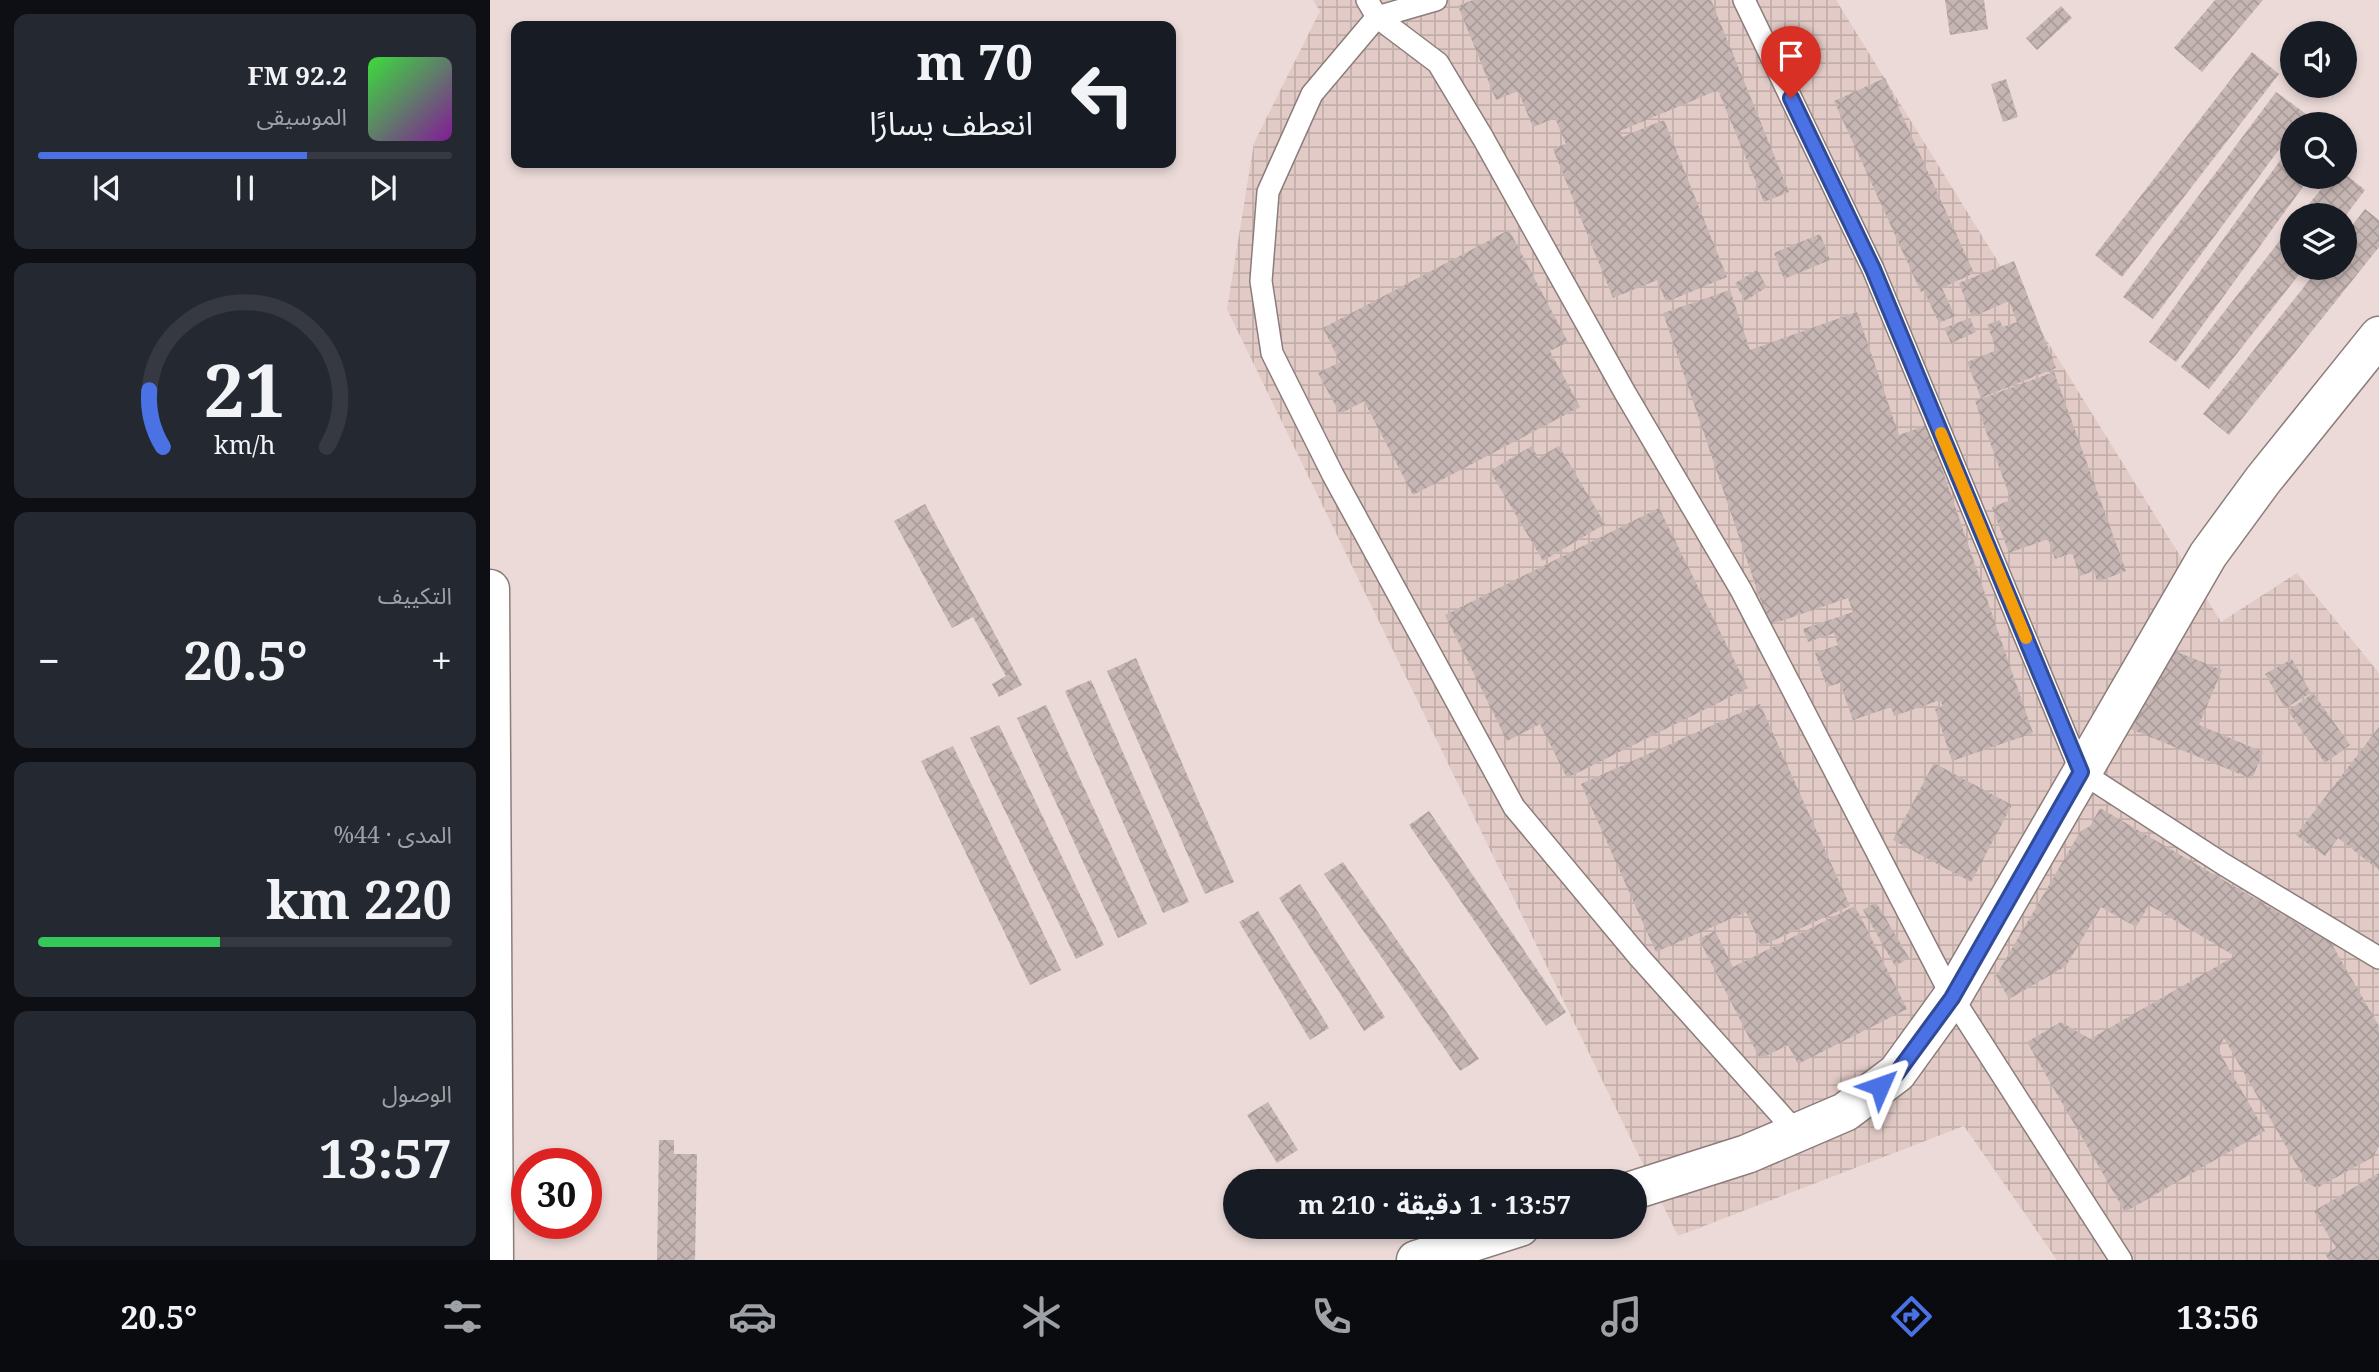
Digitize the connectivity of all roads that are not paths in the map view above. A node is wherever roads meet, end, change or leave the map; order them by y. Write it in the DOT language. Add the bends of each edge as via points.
graph roads {
  1 [pos="1436,0"];
  2 [pos="1744,0"];
  3 [pos="1372,8"];
  4 [pos="2379,336"];
  5 [pos="490,589"];
  6 [pos="2081,772"];
  7 [pos="2379,958"];
  8 [pos="1952,998"];
  9 [pos="1797,1133"];
  10 [pos="1647,1186"];
  11 [pos="1482,1239"];
  12 [pos="494,1260"];
  13 [pos="1416,1260"];
  14 [pos="2120,1260"];
  1 -- 3 [label="lane"];
  2 -- 6 [label="lane" via="1873,269"];
  3 -- 8 [label="lane" via="1438,63 1483,138 1741,590"];
  3 -- 9 [label="lane" via="1312,94 1268,192 1261,281 1272,353 1333,475 1514,807 1639,957"];
  4 -- 6 [label="main road" via="2208,555"];
  5 -- 12 [label="main road"];
  6 -- 7 [label="lane"];
  6 -- 8 [label="main road"];
  8 -- 9 [label="main road" via="1897,1073 1845,1112"];
  8 -- 14 [label="lane"];
  9 -- 10 [label="main road"];
  11 -- 13 [label="main road"];
}
